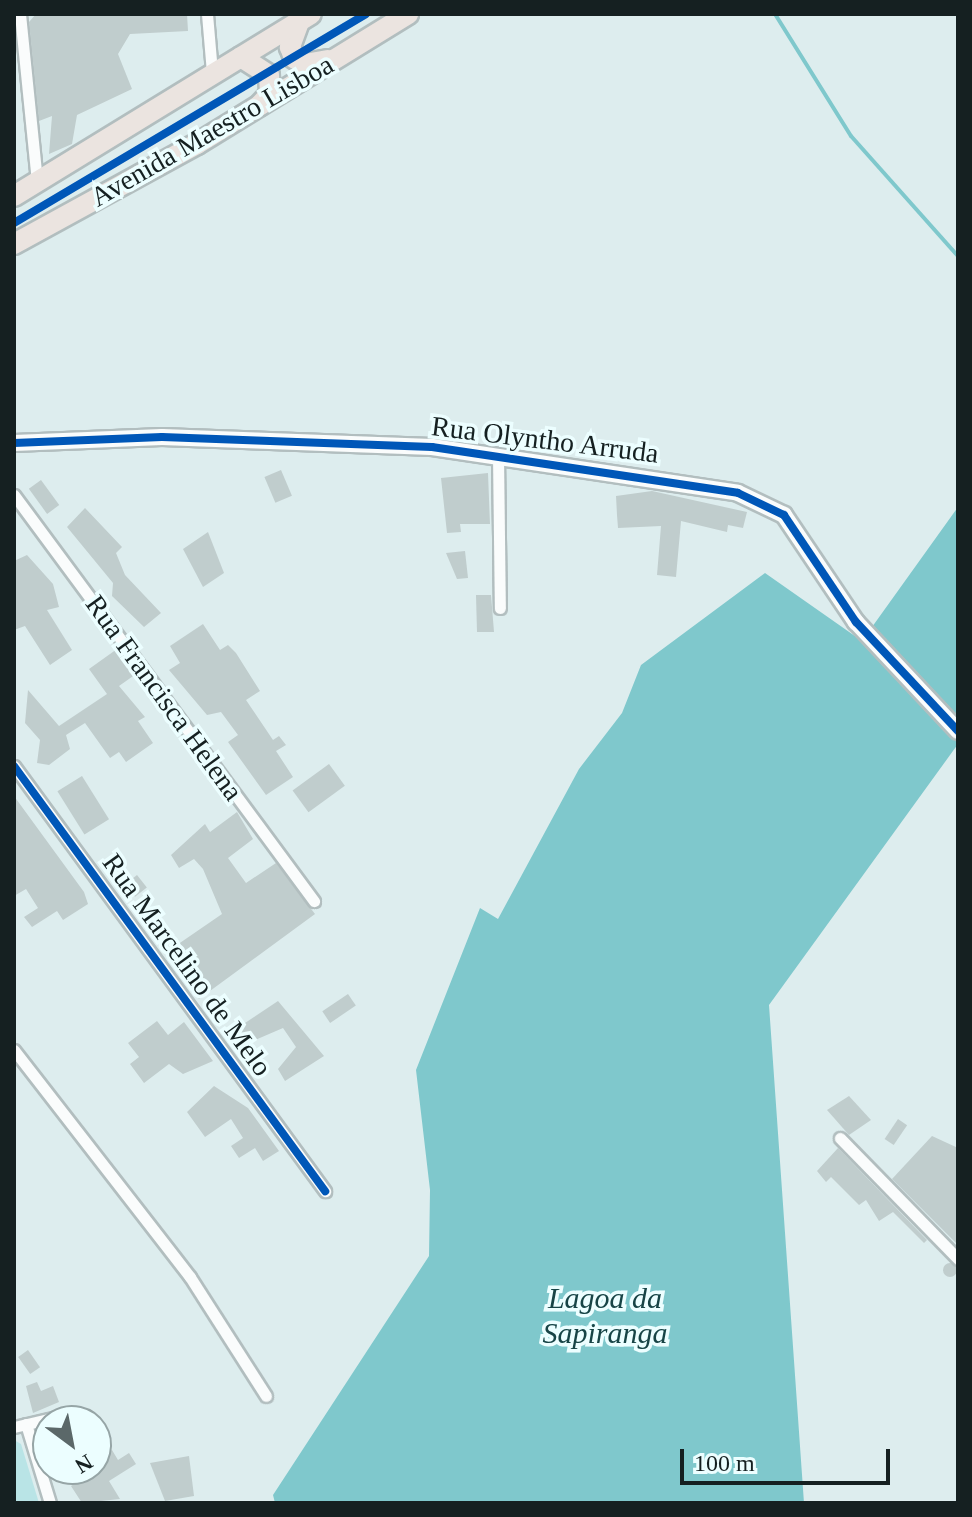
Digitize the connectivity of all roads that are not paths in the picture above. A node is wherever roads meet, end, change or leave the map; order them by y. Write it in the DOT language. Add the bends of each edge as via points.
graph roads {
  1 [pos="20,14"];
  2 [pos="207,14"];
  3 [pos="408,14"];
  4 [pos="305,18"];
  5 [pos="346,52"];
  6 [pos="241,57"];
  7 [pos="212,72"];
  8 [pos="259,106"];
  9 [pos="37,181"];
  10 [pos="14,196"];
  11 [pos="14,244"];
  12 [pos="14,443"];
  13 [pos="498,455"];
  14 [pos="14,495"];
  15 [pos="500,608"];
  16 [pos="958,731"];
  17 [pos="14,766"];
  18 [pos="314,901"];
  19 [pos="14,1052"];
  20 [pos="840,1138"];
  21 [pos="325,1191"];
  22 [pos="958,1259"];
  23 [pos="266,1396"];
  24 [pos="20,1426"];
  25 [pos="50,1503"];
  1 -- 9 [label="street"];
  2 -- 7 [label="street"];
  3 -- 5 [label="highway, Avenida Maestro Lisboa"];
  4 -- 5 [label="highway" via="290,47 299,62"];
  4 -- 6 [label="highway, Avenida Maestro Lisboa"];
  5 -- 8 [label="highway, Avenida Maestro Lisboa"];
  6 -- 7 [label="highway, Avenida Maestro Lisboa"];
  6 -- 8 [label="highway" via="269,75 270,94"];
  7 -- 9 [label="highway, Avenida Maestro Lisboa"];
  8 -- 11 [label="highway, Avenida Maestro Lisboa"];
  9 -- 10 [label="highway, Avenida Maestro Lisboa"];
  12 -- 13 [label="street, Rua Olyntho Arruda" via="275,438"];
  13 -- 15 [label="street"];
  13 -- 16 [label="street, Rua Olyntho Arruda" via="679,479 764,502 793,525 856,622"];
  14 -- 18 [label="street, Rua Francisca Helena"];
  17 -- 21 [label="street, Rua Marcelino de Melo"];
  19 -- 23 [label="street" via="190,1277"];
  20 -- 22 [label="street"];
  24 -- 25 [label="street"];
}
